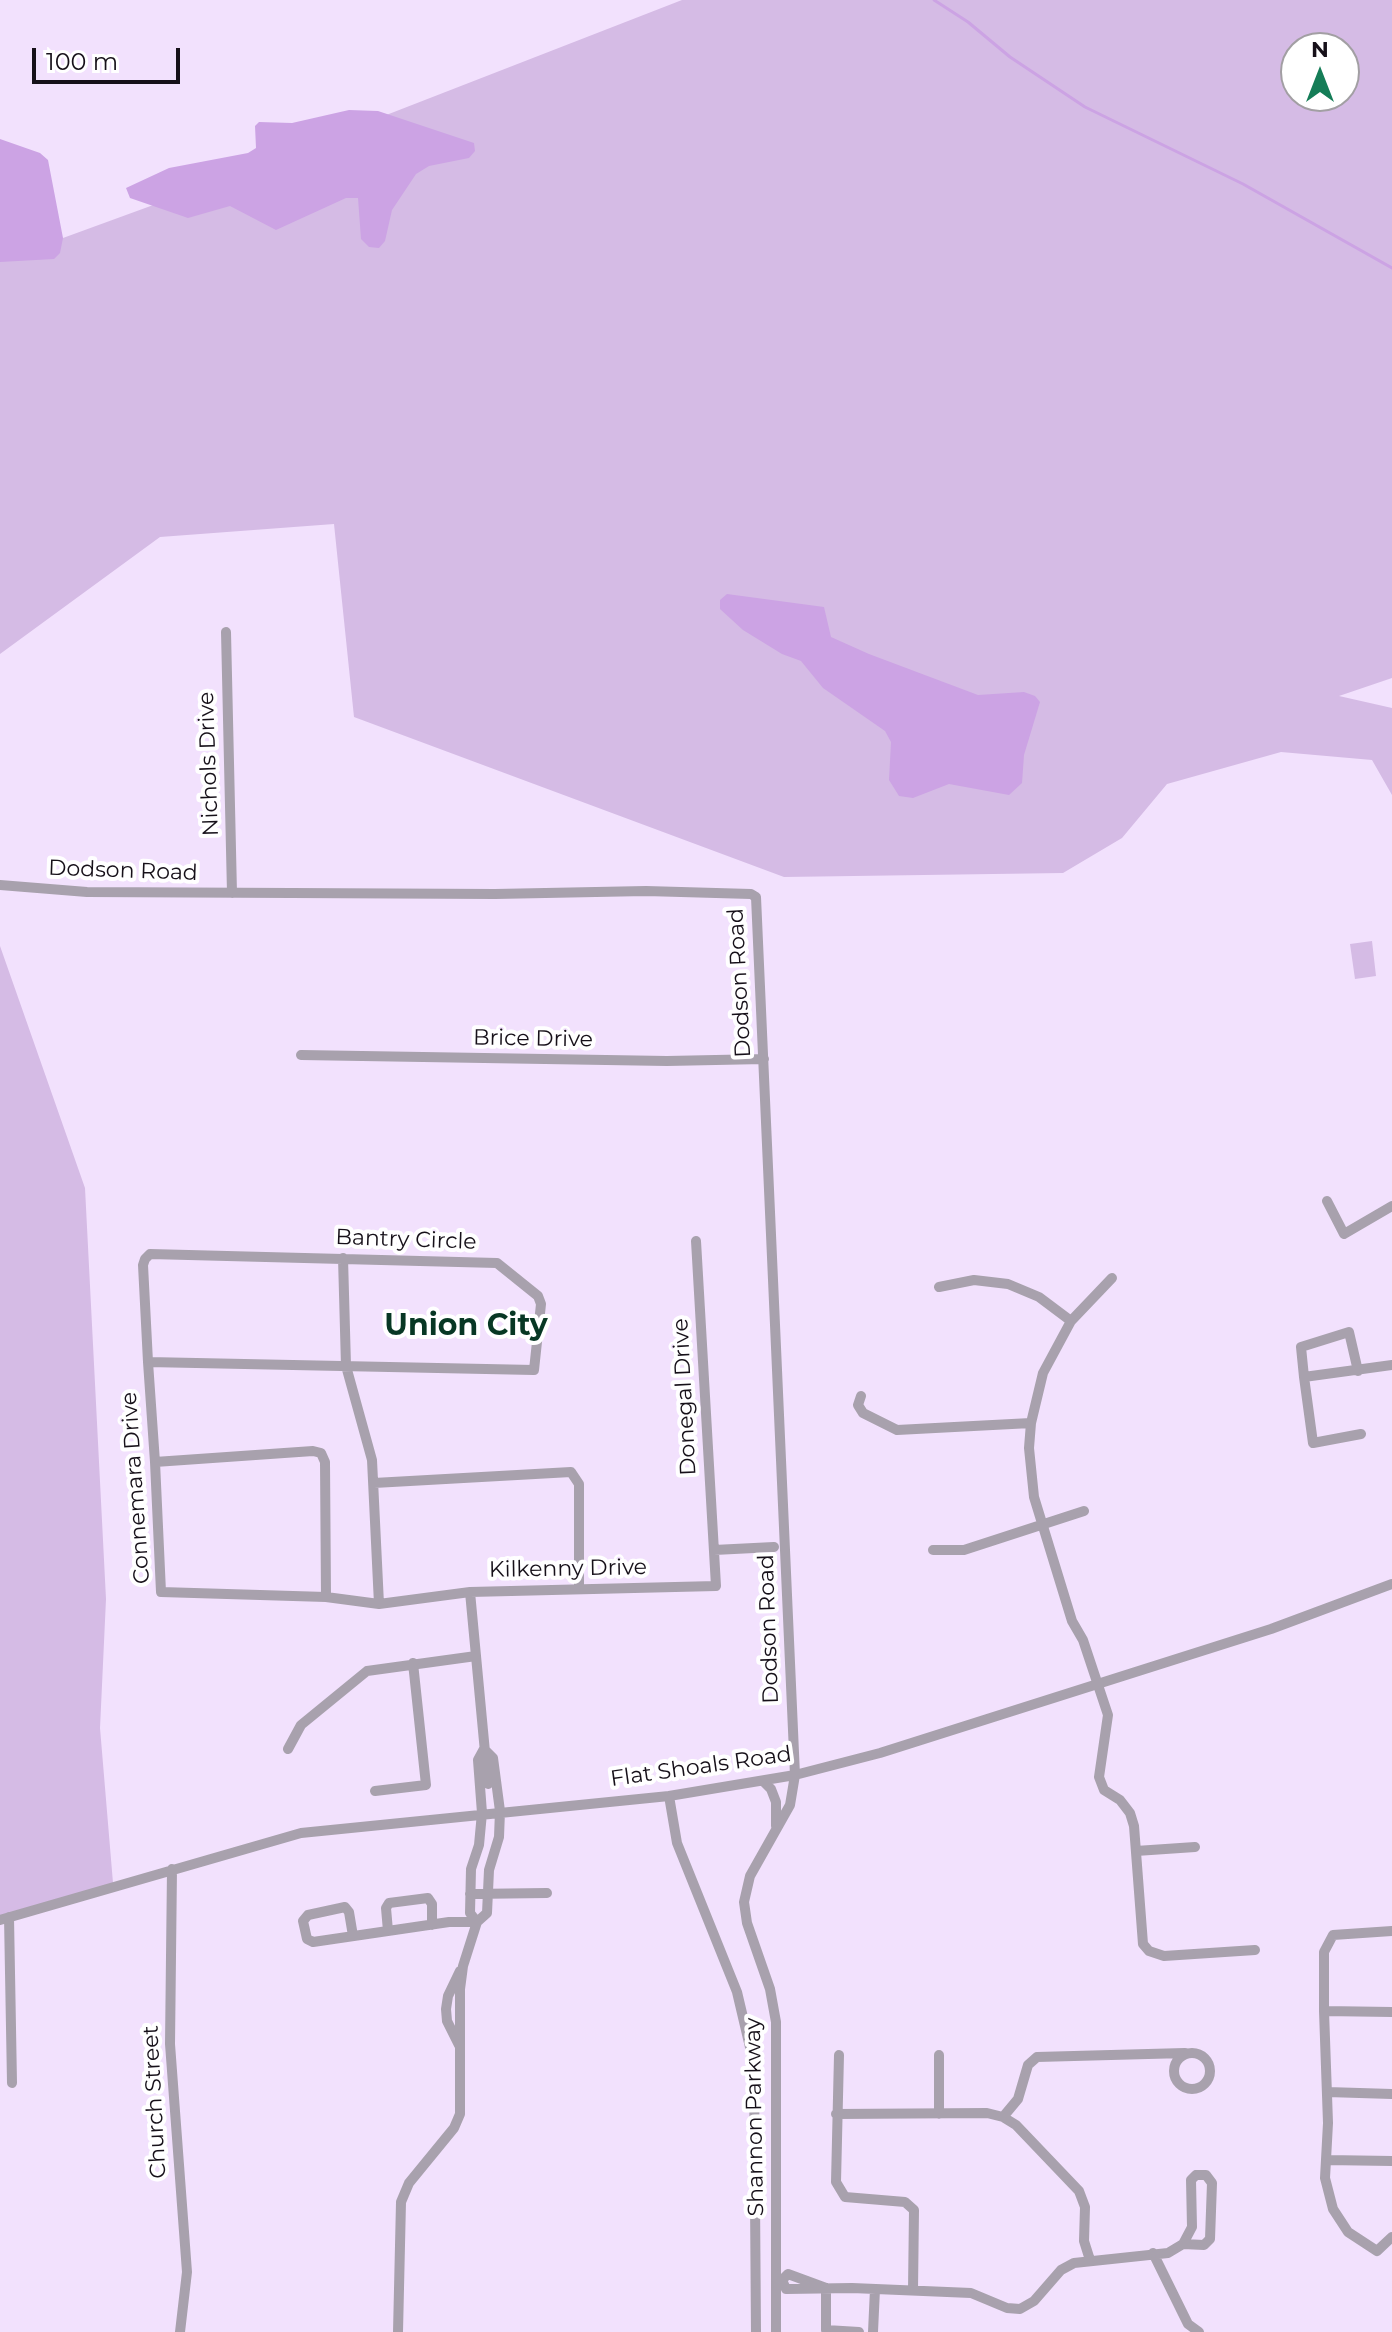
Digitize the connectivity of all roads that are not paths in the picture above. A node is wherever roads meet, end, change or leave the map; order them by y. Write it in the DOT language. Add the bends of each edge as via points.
graph roads {
  1 [pos="226,632"];
  2 [pos="0,885"];
  3 [pos="232,893"];
  4 [pos="301,1055"];
  5 [pos="764,1059"];
  6 [pos="1327,1201"];
  7 [pos="1392,1206"];
  8 [pos="696,1241"];
  9 [pos="343,1258"];
  10 [pos="1112,1278"];
  11 [pos="939,1287"];
  12 [pos="1071,1321"];
  13 [pos="148,1362"];
  14 [pos="1392,1365"];
  15 [pos="346,1366"];
  16 [pos="1358,1371"];
  17 [pos="1304,1377"];
  18 [pos="861,1396"];
  19 [pos="1031,1423"];
  20 [pos="1361,1434"];
  21 [pos="155,1462"];
  22 [pos="374,1483"];
  23 [pos="1084,1511"];
  24 [pos="1042,1525"];
  25 [pos="774,1547"];
  26 [pos="714,1550"];
  27 [pos="933,1550"];
  28 [pos="1392,1584"];
  29 [pos="579,1589"];
  30 [pos="470,1592"];
  31 [pos="326,1597"];
  32 [pos="379,1604"];
  33 [pos="476,1656"];
  34 [pos="413,1663"];
  35 [pos="1098,1684"];
  36 [pos="288,1749"];
  37 [pos="795,1775"];
  38 [pos="763,1781"];
  39 [pos="488,1784"];
  40 [pos="375,1791"];
  41 [pos="669,1796"];
  42 [pos="500,1811"];
  43 [pos="482,1813"];
  44 [pos="776,1832"];
  45 [pos="1195,1847"];
  46 [pos="1136,1851"];
  47 [pos="172,1869"];
  48 [pos="547,1893"];
  49 [pos="470,1894"];
  50 [pos="488,1894"];
  51 [pos="4,1919"];
  52 [pos="477,1922"];
  53 [pos="432,1925"];
  54 [pos="388,1931"];
  55 [pos="1392,1931"];
  56 [pos="353,1936"];
  57 [pos="1255,1950"];
  58 [pos="1324,2011"];
  59 [pos="1392,2012"];
  60 [pos="1185,2053"];
  61 [pos="839,2055"];
  62 [pos="939,2055"];
  63 [pos="12,2083"];
  64 [pos="1327,2092"];
  65 [pos="1392,2094"];
  66 [pos="836,2114"];
  67 [pos="939,2114"];
  68 [pos="1003,2117"];
  69 [pos="1326,2160"];
  70 [pos="1392,2161"];
  71 [pos="1392,2237"];
  72 [pos="1183,2244"];
  73 [pos="1153,2253"];
  74 [pos="1090,2260"];
  75 [pos="875,2289"];
  76 [pos="913,2290"];
  77 [pos="180,2332"];
  78 [pos="398,2332"];
  79 [pos="756,2332"];
  80 [pos="776,2332"];
  81 [pos="859,2332"];
  82 [pos="873,2332"];
  83 [pos="1199,2332"];
  1 -- 3 [label="street, Nichols Drive"];
  2 -- 3 [label="street, Dodson Road" via="77,892"];
  3 -- 5 [label="street, Dodson Road" via="751,894 759,903"];
  4 -- 5 [label="street, Brice Drive"];
  5 -- 37 [label="street, Dodson Road"];
  6 -- 7 [label="street" via="1344,1234"];
  8 -- 26 [label="street, Donegal Drive"];
  9 -- 13 [label="street, Bantry Circle" via="150,1254 143,1265"];
  9 -- 15 [label="street"];
  9 -- 15 [label="street, Bantry Circle" via="497,1263 541,1304 534,1370"];
  10 -- 12 [label="street"];
  11 -- 12 [label="street" via="974,1280 1008,1284 1039,1297"];
  12 -- 19 [label="street" via="1043,1373"];
  13 -- 15 [label="street, Bantry Circle"];
  13 -- 21 [label="street, Connemara Drive"];
  14 -- 16 [label="street"];
  15 -- 22 [label="street" via="368,1438"];
  16 -- 17 [label="street"];
  16 -- 17 [label="street" via="1349,1332 1301,1347"];
  17 -- 20 [label="street" via="1313,1443"];
  18 -- 19 [label="street" via="858,1405 863,1413 897,1430"];
  19 -- 24 [label="street" via="1030,1475"];
  21 -- 31 [label="street, Connemara Drive" via="161,1592"];
  21 -- 31 [label="street" via="321,1453"];
  22 -- 29 [label="street" via="571,1472 579,1484"];
  22 -- 32 [label="street"];
  23 -- 24 [label="street"];
  24 -- 27 [label="street" via="964,1550"];
  24 -- 35 [label="street"];
  25 -- 26 [label="street"];
  26 -- 29 [label="street, Kilkenny Drive" via="716,1586"];
  28 -- 35 [label="street, Flat Shoals Road"];
  29 -- 30 [label="street, Kilkenny Drive"];
  30 -- 32 [label="street, Kilkenny Drive"];
  30 -- 33 [label="street"];
  31 -- 32 [label="street, Kilkenny Drive"];
  33 -- 34 [label="street"];
  33 -- 39 [label="street" via="484,1749 478,1760"];
  34 -- 36 [label="street" via="367,1671 301,1725"];
  34 -- 40 [label="street" via="426,1785"];
  35 -- 37 [label="street, Flat Shoals Road"];
  35 -- 46 [label="street" via="1108,1715 1099,1777 1104,1790 1130,1813"];
  37 -- 38 [label="street, Flat Shoals Road"];
  37 -- 44 [label="street, Shannon Parkway" via="790,1805"];
  38 -- 41 [label="street, Flat Shoals Road"];
  38 -- 44 [label="street" via="776,1802"];
  39 -- 42 [label="street"];
  39 -- 43 [label="street"];
  41 -- 42 [label="street, Flat Shoals Road"];
  41 -- 79 [label="street, Shannon Parkway" via="677,1843 737,1992 754,2064"];
  42 -- 43 [label="street, Flat Shoals Road"];
  42 -- 50 [label="street"];
  43 -- 47 [label="street, Flat Shoals Road" via="301,1833"];
  43 -- 49 [label="street"];
  44 -- 80 [label="street, Shannon Parkway" via="750,1876 744,1902 776,2022"];
  45 -- 46 [label="street"];
  46 -- 57 [label="street" via="1140,1935 1149,1951 1164,1956"];
  47 -- 51 [label="street, Flat Shoals Road"];
  47 -- 77 [label="street, Church Street" via="170,2044 187,2259"];
  48 -- 50 [label="street"];
  49 -- 50 [label="street"];
  49 -- 52 [label="street" via="470,1913"];
  50 -- 52 [label="street" via="487,1913"];
  51 -- 63 [label="street"];
  52 -- 53 [label="street"];
  52 -- 78 [label="street" via="463,1966 460,2114 401,2202"];
  53 -- 54 [label="street"];
  53 -- 54 [label="street" via="428,1898 389,1903"];
  54 -- 56 [label="street"];
  55 -- 58 [label="street" via="1333,1935 1324,1952"];
  56 -- 56 [label="street" via="313,1942 307,1939 303,1921 308,1915 345,1907"];
  58 -- 59 [label="street"];
  58 -- 64 [label="street"];
  60 -- 68 [label="street" via="1037,2057 1028,2065 1018,2099"];
  61 -- 66 [label="street"];
  62 -- 67 [label="street"];
  64 -- 65 [label="street"];
  64 -- 69 [label="street"];
  66 -- 67 [label="street"];
  66 -- 76 [label="street" via="840,2192 852,2199 905,2202 914,2210"];
  67 -- 68 [label="street"];
  68 -- 74 [label="street" via="1079,2191"];
  69 -- 70 [label="street"];
  69 -- 71 [label="street" via="1333,2209 1348,2232 1377,2251"];
  72 -- 72 [label="street" via="1192,2227 1191,2180 1206,2175 1212,2183 1210,2239 1204,2245"];
  72 -- 73 [label="street" via="1168,2253"];
  73 -- 74 [label="street"];
  73 -- 83 [label="street" via="1188,2324"];
  74 -- 76 [label="street" via="1061,2270 1020,2309 971,2293"];
  75 -- 76 [label="street"];
  75 -- 81 [label="street" via="826,2288 826,2330"];
  75 -- 82 [label="street"];
}
